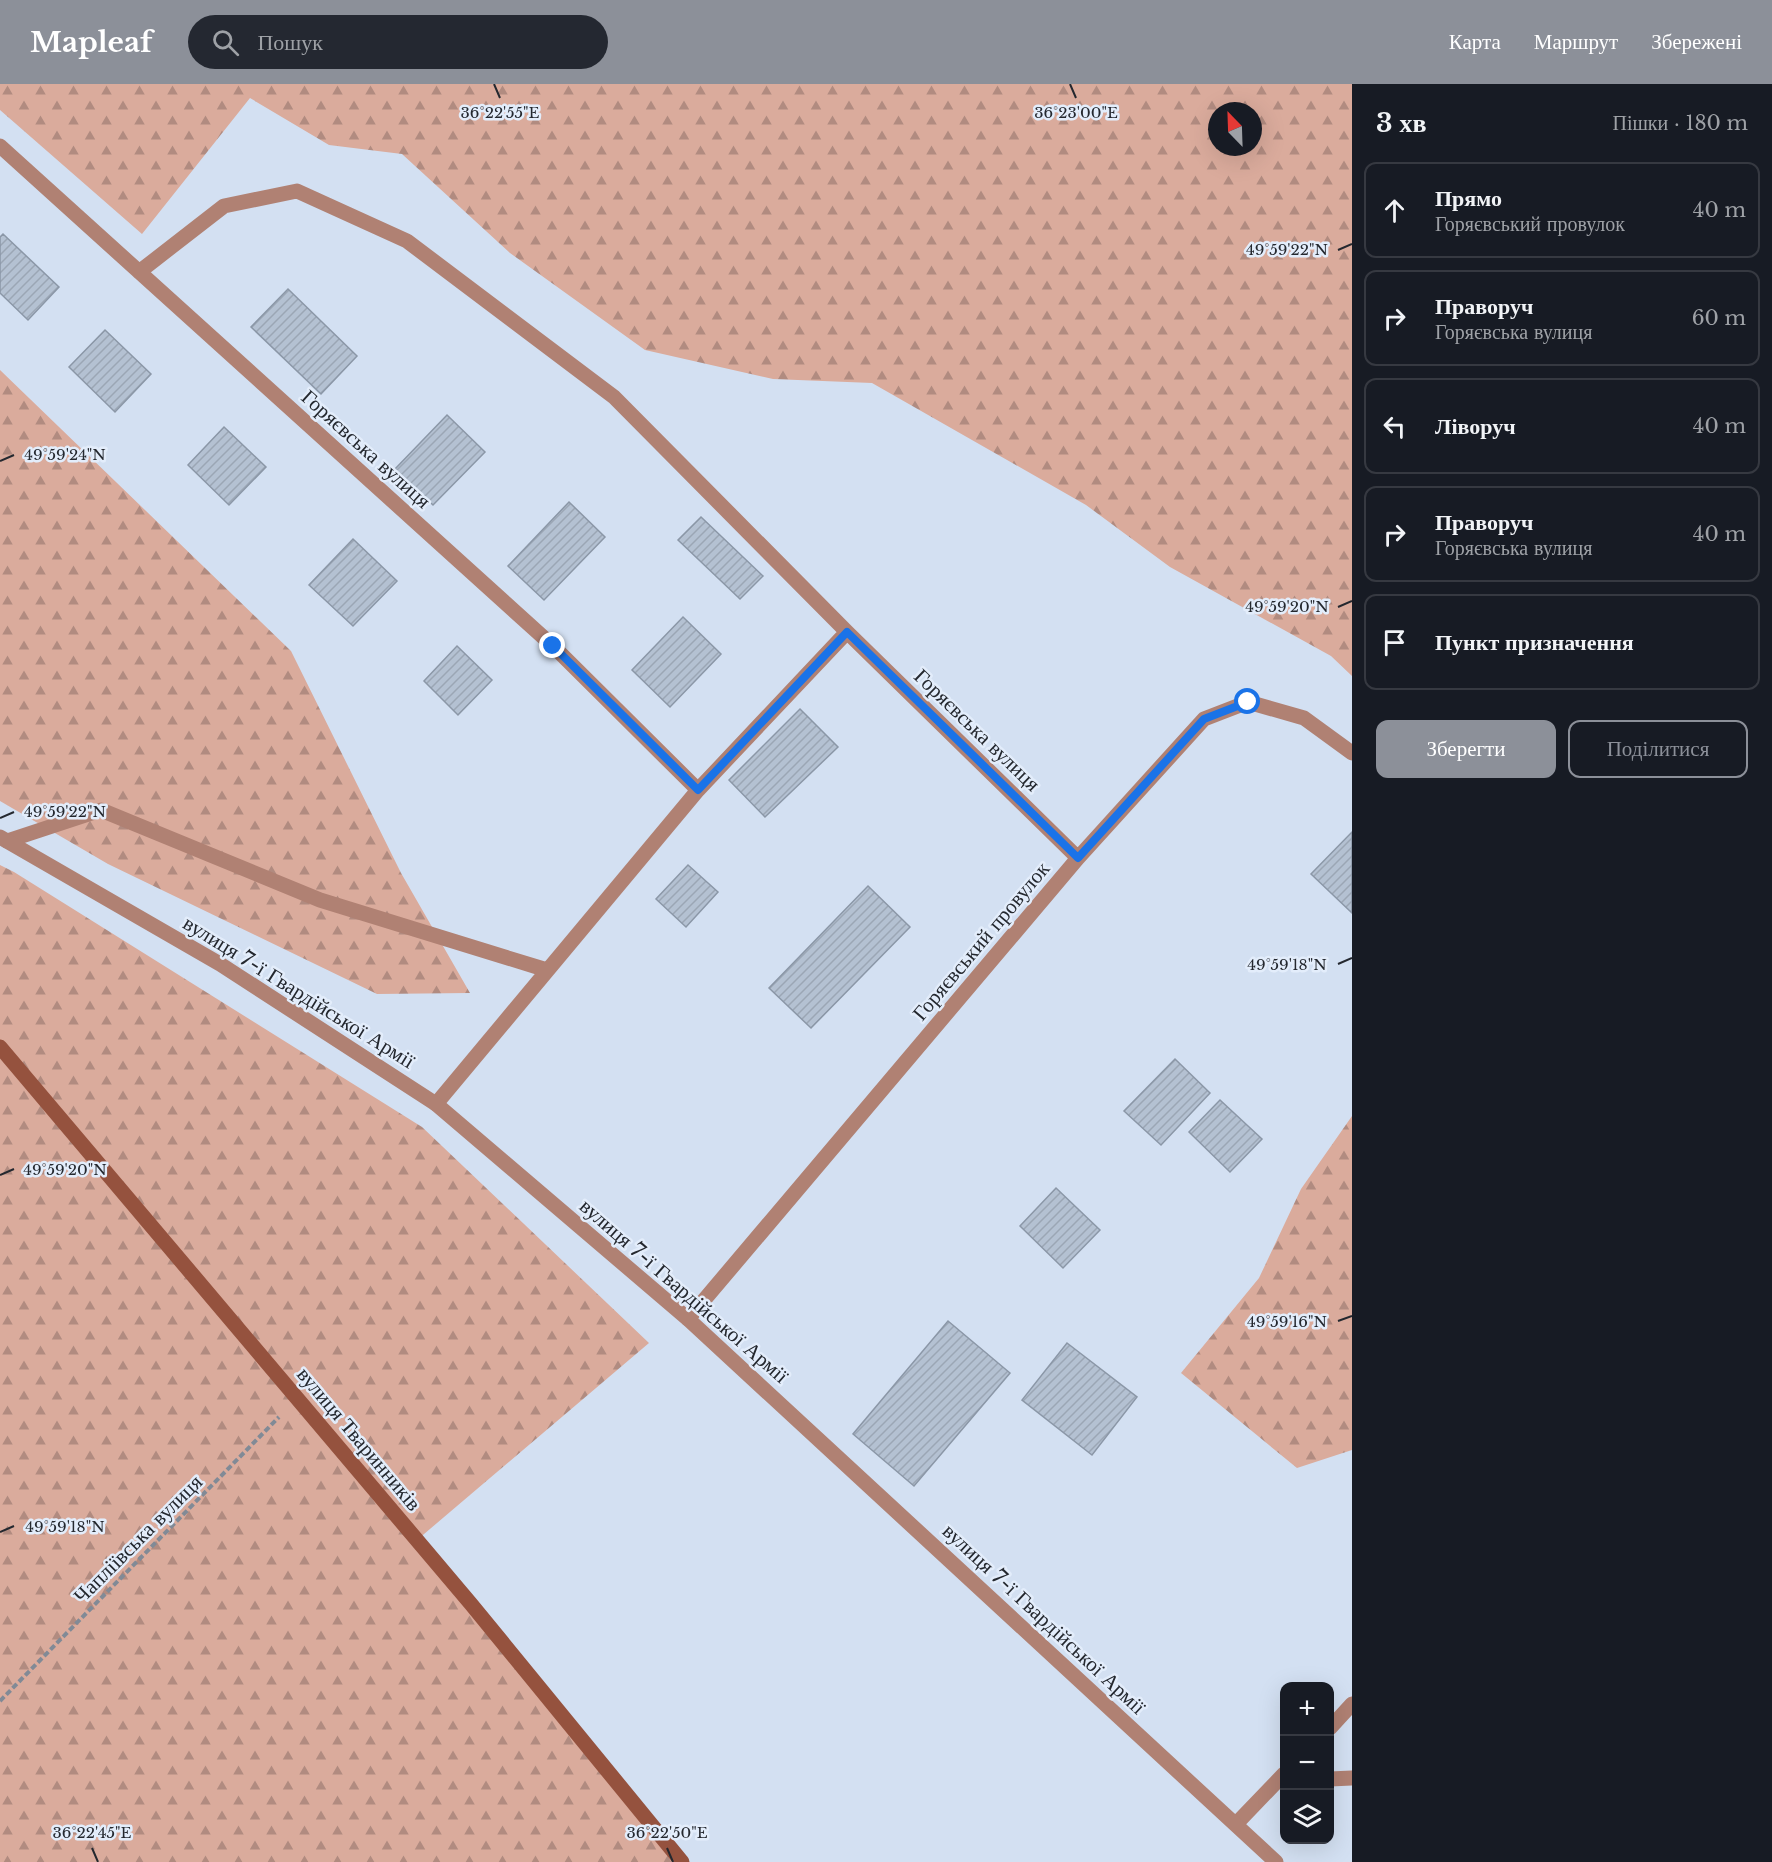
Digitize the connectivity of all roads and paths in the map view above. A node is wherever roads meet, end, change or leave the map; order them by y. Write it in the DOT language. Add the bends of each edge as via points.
graph roads {
  1 [pos="0,146"];
  2 [pos="139,272"];
  3 [pos="847,632"];
  4 [pos="1352,753"];
  5 [pos="698,790"];
  6 [pos="4,839"];
  7 [pos="1078,858"];
  8 [pos="547,970"];
  9 [pos="0,1047"];
  10 [pos="436,1104"];
  11 [pos="688,1319"];
  12 [pos="298,1399"];
  13 [pos="0,1701"];
  14 [pos="1352,1704"];
  15 [pos="1334,1723"];
  16 [pos="1352,1778"];
  17 [pos="1334,1779"];
  18 [pos="1280,1781"];
  19 [pos="1236,1824"];
  20 [pos="682,1862"];
  21 [pos="1276,1862"];
  1 -- 2 [label="street, Горяєвська вулиця"];
  2 -- 3 [label="street, Горяєвська вулиця" via="224,206 297,191 407,241 614,397"];
  2 -- 5 [label="street, Горяєвська вулиця" via="553,646"];
  3 -- 5 [label="street"];
  3 -- 7 [label="street, Горяєвська вулиця"];
  4 -- 7 [label="street, Горяєвський провулок" via="1304,718 1248,702 1204,719"];
  5 -- 8 [label="street"];
  6 -- 8 [label="street" via="101,810 320,900"];
  6 -- 10 [label="street, вулиця 7-ї Гвардійської Армії" via="220,964"];
  7 -- 11 [label="street, Горяєвський провулок"];
  8 -- 10 [label="street"];
  9 -- 12 [label="main road, вулиця Тваринників"];
  10 -- 11 [label="street, вулиця 7-ї Гвардійської Армії"];
  11 -- 19 [label="street, вулиця 7-ї Гвардійської Армії"];
  12 -- 13 [label="path, Чапліївська вулиця"];
  12 -- 20 [label="main road, вулиця Тваринників"];
  14 -- 15 [label="street"];
  16 -- 17 [label="street"];
  18 -- 19 [label="street"];
  19 -- 21 [label="street, вулиця 7-ї Гвардійської Армії"];
}
